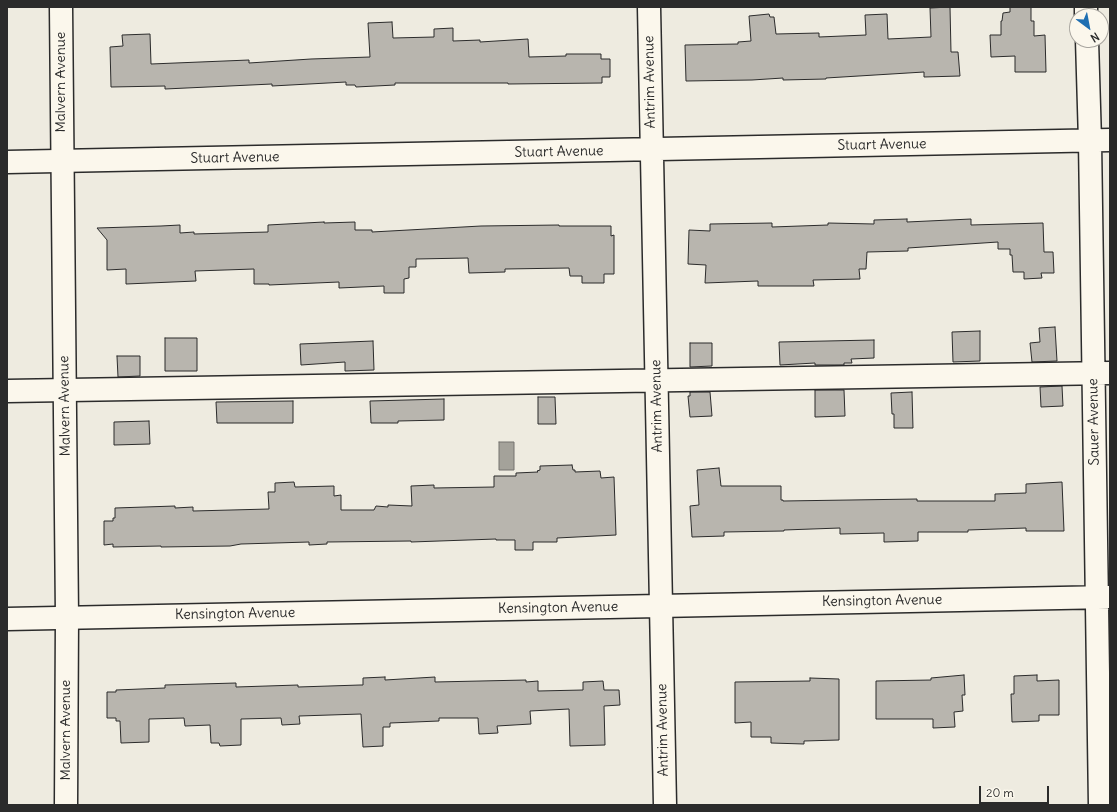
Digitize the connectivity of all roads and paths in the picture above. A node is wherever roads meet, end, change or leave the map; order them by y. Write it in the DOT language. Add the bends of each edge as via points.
graph roads {
  1 [pos="61,7"];
  2 [pos="649,7"];
  3 [pos="1088,48"];
  4 [pos="1100,141"];
  5 [pos="652,150"];
  6 [pos="62,161"];
  7 [pos="7,162"];
  8 [pos="1102,373"];
  9 [pos="656,380"];
  10 [pos="64,390"];
  11 [pos="7,392"];
  12 [pos="1103,597"];
  13 [pos="661,606"];
  14 [pos="67,617"];
  15 [pos="7,619"];
  16 [pos="66,805"];
  17 [pos="665,805"];
  18 [pos="1100,805"];
  1 -- 6 [label="street, Malvern Avenue"];
  2 -- 5 [label="street, Antrim Avenue"];
  3 -- 4 [label="street, Sauer Avenue"];
  4 -- 5 [label="street, Stuart Avenue"];
  4 -- 8 [label="street, Sauer Avenue"];
  5 -- 6 [label="street, Stuart Avenue"];
  5 -- 9 [label="street, Antrim Avenue"];
  6 -- 7 [label="street, Stuart Avenue"];
  6 -- 10 [label="street, Malvern Avenue"];
  8 -- 9 [label="street"];
  8 -- 12 [label="street, Sauer Avenue"];
  9 -- 10 [label="street"];
  9 -- 13 [label="street, Antrim Avenue"];
  10 -- 11 [label="street"];
  10 -- 14 [label="street, Malvern Avenue"];
  12 -- 13 [label="street, Kensington Avenue"];
  12 -- 18 [label="street, Sauer Avenue"];
  13 -- 14 [label="street, Kensington Avenue"];
  13 -- 17 [label="street, Antrim Avenue"];
  14 -- 15 [label="street, Kensington Avenue"];
  14 -- 16 [label="street, Malvern Avenue"];
}
